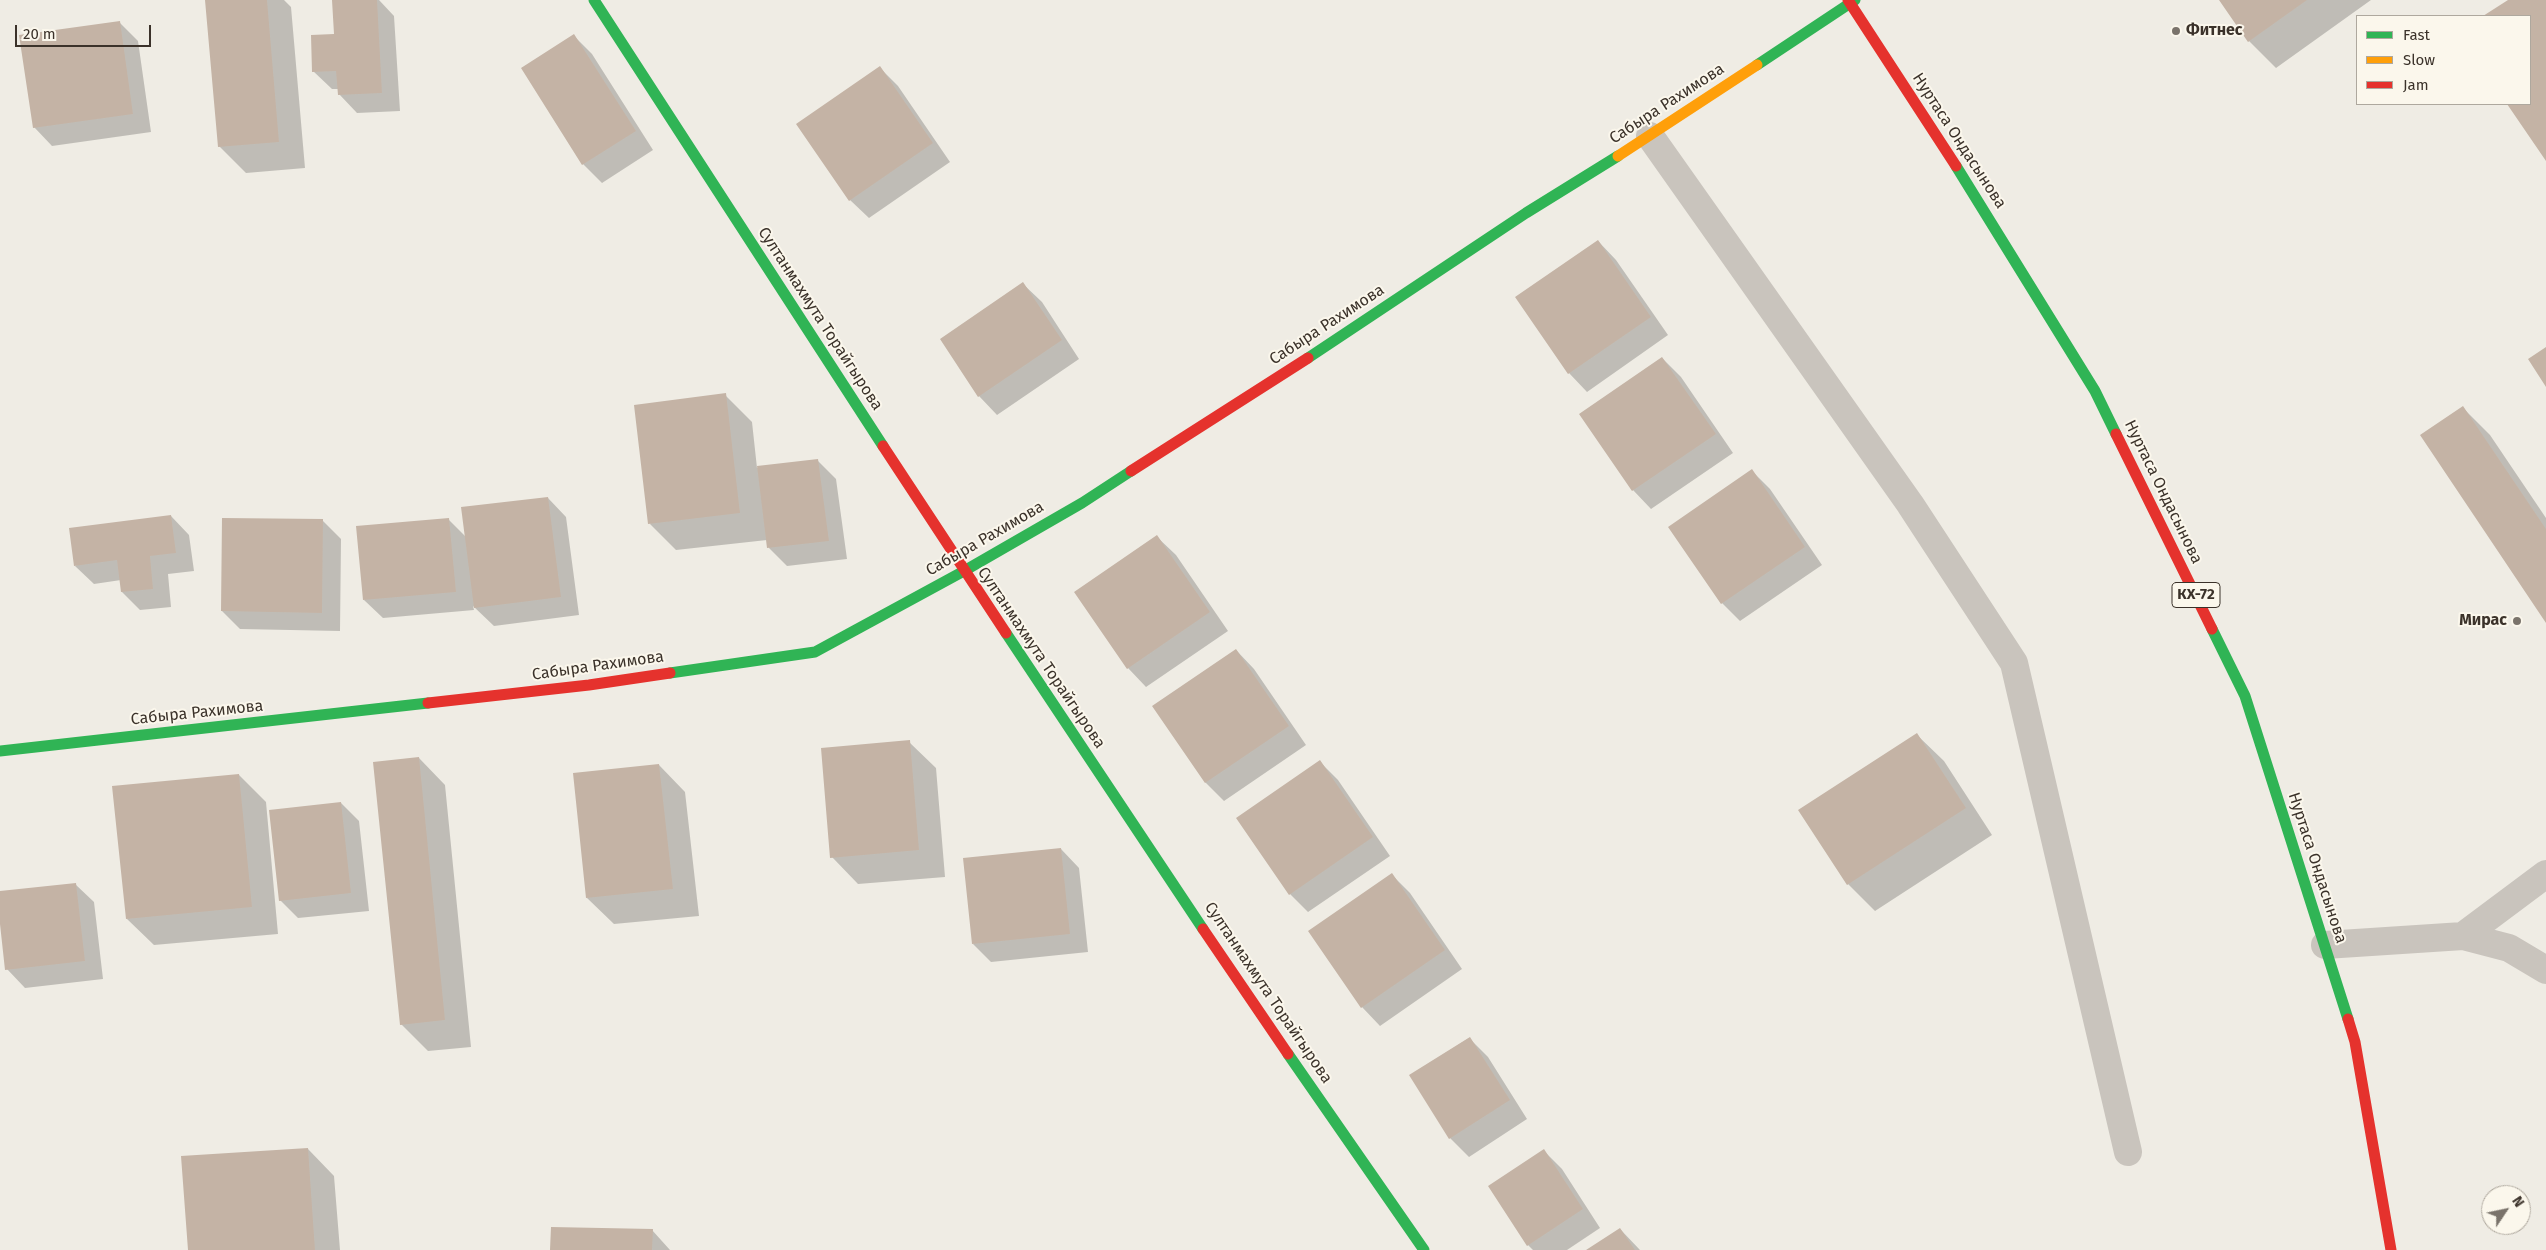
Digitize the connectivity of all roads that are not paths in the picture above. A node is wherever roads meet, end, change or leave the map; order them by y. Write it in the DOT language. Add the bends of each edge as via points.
graph roads {
  1 [pos="594,0"];
  2 [pos="1851,1"];
  3 [pos="1650,136"];
  4 [pos="964,571"];
  5 [pos="0,751"];
  6 [pos="2546,874"];
  7 [pos="2463,936"];
  8 [pos="2325,944"];
  9 [pos="2546,970"];
  10 [pos="2128,1152"];
  11 [pos="1424,1250"];
  12 [pos="2391,1250"];
  1 -- 4 [label="street, Султанмахмута Торайгырова"];
  2 -- 3 [label="street, Сабыра Рахимова"];
  2 -- 8 [label="street, Нуртаса Ондасынова / КХ-72" via="2095,392 2144,488 2245,696"];
  3 -- 4 [label="street, Сабыра Рахимова" via="1526,213 1082,503"];
  3 -- 10 [label="street" via="1910,504 2014,663"];
  4 -- 5 [label="street, Сабыра Рахимова" via="815,652 589,685"];
  4 -- 11 [label="street, Султанмахмута Торайгырова" via="1266,1022"];
  6 -- 7 [label="street"];
  7 -- 8 [label="street"];
  7 -- 9 [label="street" via="2509,948"];
  8 -- 12 [label="street, Нуртаса Ондасынова / КХ-72" via="2355,1042"];
}
